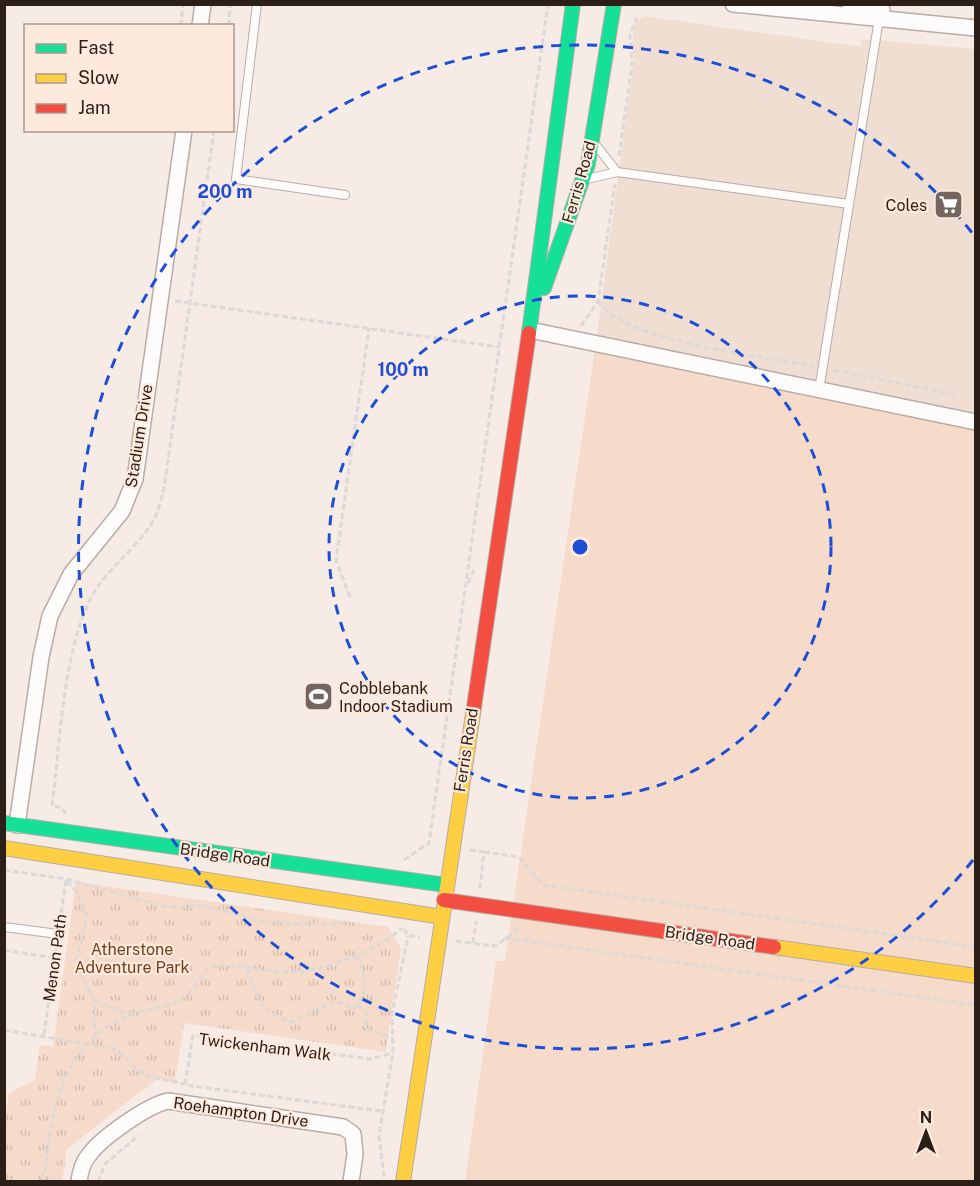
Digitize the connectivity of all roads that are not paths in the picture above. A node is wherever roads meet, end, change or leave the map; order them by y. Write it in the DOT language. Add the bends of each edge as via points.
graph roads {
  1 [pos="203,4"];
  2 [pos="257,4"];
  3 [pos="573,4"];
  4 [pos="614,4"];
  5 [pos="733,4"];
  6 [pos="850,4"];
  7 [pos="880,14"];
  8 [pos="200,24"];
  9 [pos="975,26"];
  10 [pos="184,132"];
  11 [pos="592,141"];
  12 [pos="617,172"];
  13 [pos="583,180"];
  14 [pos="345,195"];
  15 [pos="849,204"];
  16 [pos="531,325"];
  17 [pos="819,390"];
  18 [pos="975,422"];
  19 [pos="11,824"];
  20 [pos="4,848"];
  21 [pos="446,885"];
  22 [pos="444,900"];
  23 [pos="442,917"];
  24 [pos="5,928"];
  25 [pos="58,934"];
  26 [pos="975,976"];
  27 [pos="79,1182"];
  28 [pos="351,1182"];
  29 [pos="403,1182"];
  1 -- 8 [label="street"];
  2 -- 14 [label="lane" via="236,179"];
  3 -- 16 [label="street, Ferris Road"];
  4 -- 11 [label="street, Ferris Road"];
  5 -- 7 [label="street"];
  6 -- 7 [label="street"];
  7 -- 9 [label="street"];
  7 -- 15 [label="lane"];
  10 -- 19 [label="street, Stadium Drive" via="135,479 122,511 71,574 50,616"];
  11 -- 12 [label="lane"];
  11 -- 13 [label="street, Ferris Road"];
  12 -- 13 [label="lane"];
  12 -- 15 [label="lane"];
  13 -- 16 [label="street, Ferris Road"];
  15 -- 17 [label="lane"];
  16 -- 17 [label="street" via="572,339"];
  16 -- 21 [label="street, Ferris Road"];
  17 -- 18 [label="street"];
  19 -- 21 [label="street, Bridge Road"];
  20 -- 23 [label="street, Bridge Road"];
  21 -- 22 [label="street, Ferris Road"];
  22 -- 23 [label="street, Ferris Road"];
  22 -- 26 [label="street, Bridge Road"];
  23 -- 29 [label="street, Ferris Road"];
  24 -- 25 [label="lane"];
  27 -- 28 [label="street, Roehampton Drive" via="95,1147 149,1107 168,1101 343,1127 353,1134 355,1143"];
}
